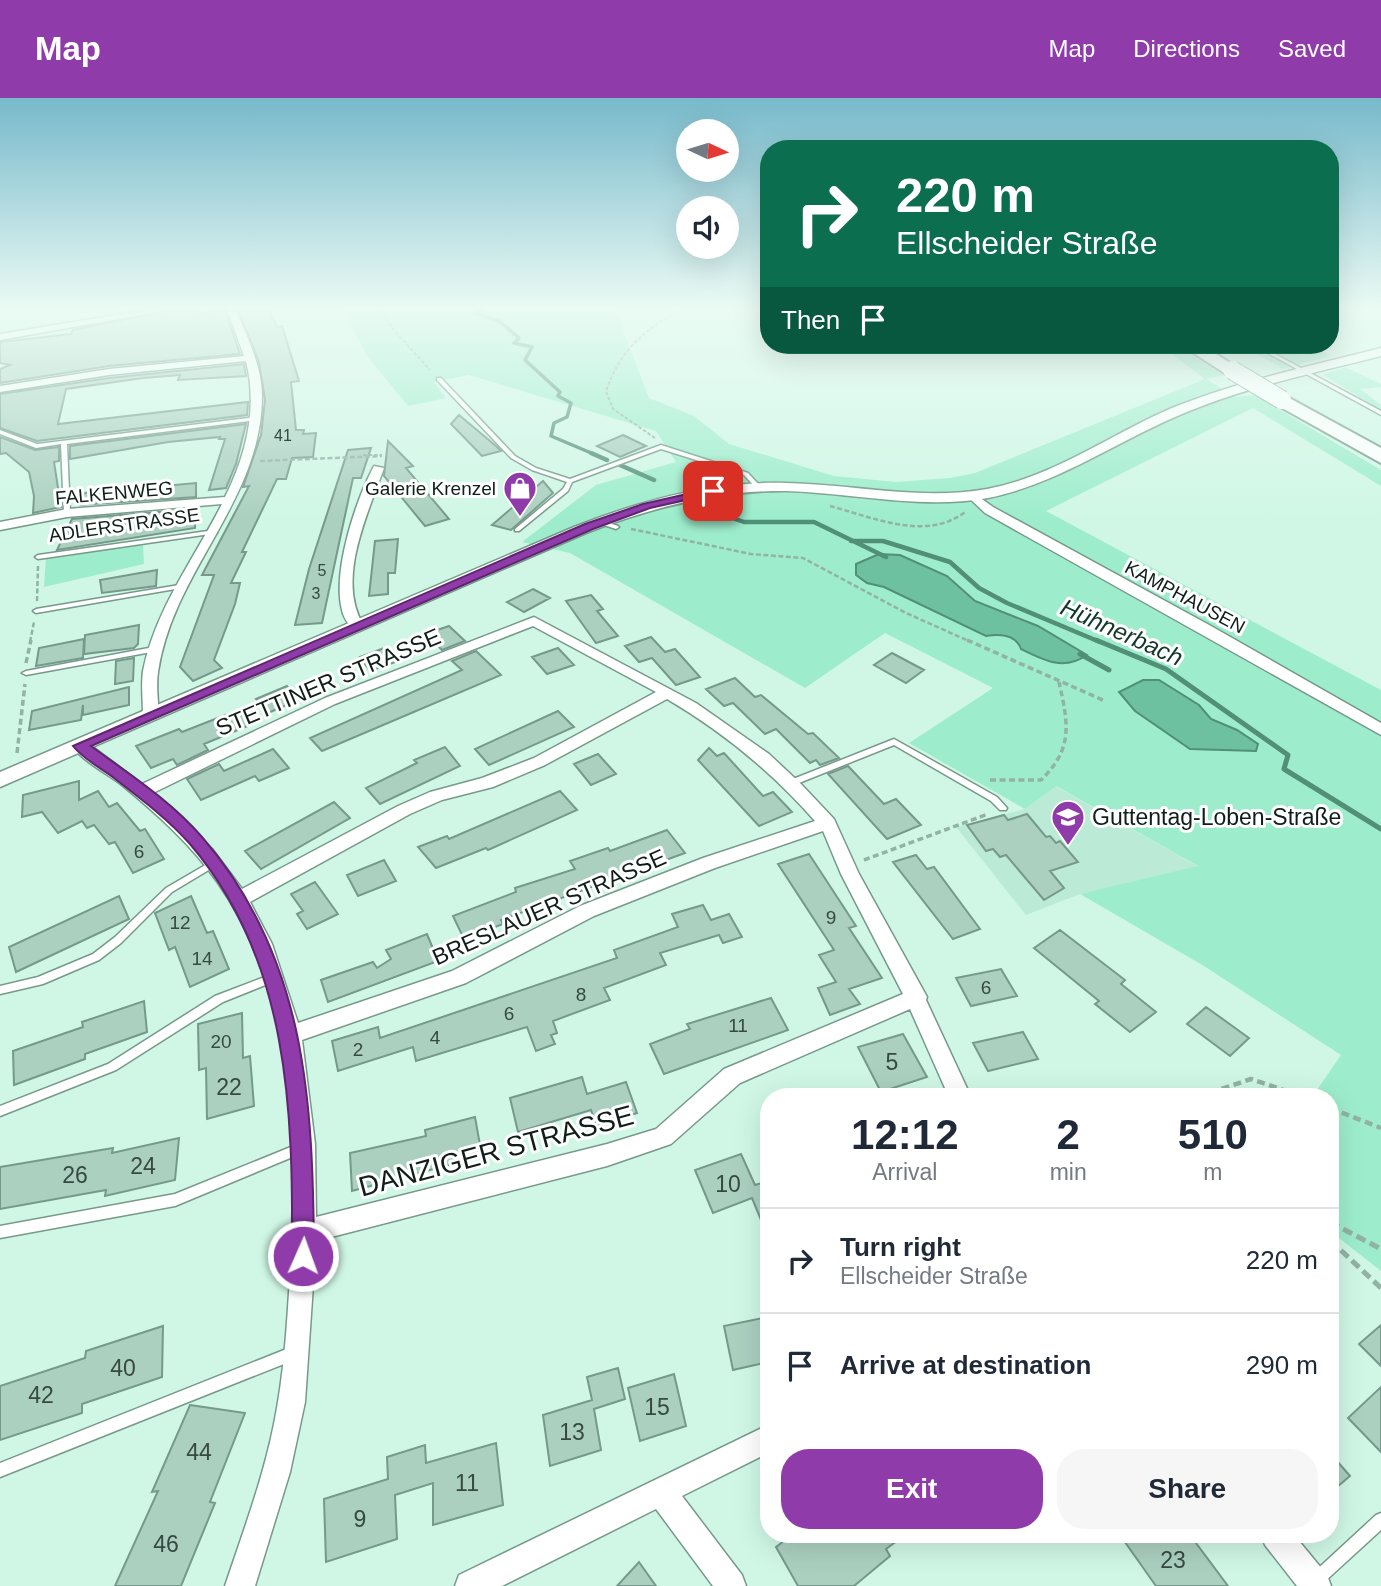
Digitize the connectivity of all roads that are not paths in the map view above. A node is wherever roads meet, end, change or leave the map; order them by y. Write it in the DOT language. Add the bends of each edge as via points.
graph roads {
  1 [pos="68,378"];
  2 [pos="254,378"];
  3 [pos="1246,378"];
  4 [pos="1277,378"];
  5 [pos="1285,378"];
  6 [pos="1319,378"];
  7 [pos="439,379"];
  8 [pos="0,389"];
  9 [pos="1381,413"];
  10 [pos="256,419"];
  11 [pos="0,432"];
  12 [pos="1381,437"];
  13 [pos="64,442"];
  14 [pos="1381,457"];
  15 [pos="378,468"];
  16 [pos="570,481"];
  17 [pos="758,487"];
  18 [pos="232,500"];
  19 [pos="970,502"];
  20 [pos="66,513"];
  21 [pos="0,527"];
  22 [pos="517,530"];
  23 [pos="215,532"];
  24 [pos="38,557"];
  25 [pos="185,586"];
  26 [pos="36,611"];
  27 [pos="357,626"];
  28 [pos="154,649"];
  29 [pos="26,673"];
  30 [pos="667,692"];
  31 [pos="151,715"];
  32 [pos="1381,730"];
  33 [pos="80,746"];
  34 [pos="7,777"];
  35 [pos="791,783"];
  36 [pos="142,791"];
  37 [pos="1003,808"];
  38 [pos="828,823"];
  39 [pos="214,863"];
  40 [pos="239,900"];
  41 [pos="275,977"];
  42 [pos="0,990"];
  43 [pos="917,997"];
  44 [pos="290,1035"];
  45 [pos="956,1088"];
  46 [pos="0,1111"];
  47 [pos="303,1147"];
  48 [pos="0,1232"];
  49 [pos="305,1232"];
  50 [pos="297,1352"];
  51 [pos="760,1442"];
  52 [pos="0,1470"];
  53 [pos="660,1491"];
  54 [pos="1381,1520"];
  55 [pos="1281,1543"];
  56 [pos="1314,1584"];
  57 [pos="240,1586"];
  58 [pos="470,1586"];
  59 [pos="731,1586"];
  1 -- 8 [label="street"];
  2 -- 10 [label="street, ADLERSTRASSE"];
  3 -- 14 [label="highway, bridge"];
  4 -- 12 [label="highway"];
  5 -- 19 [label="street" via="1180,409 1033,479"];
  6 -- 9 [label="lane"];
  7 -- 16 [label="lane" via="513,457"];
  10 -- 13 [label="lane"];
  10 -- 18 [label="street, ADLERSTRASSE"];
  11 -- 13 [label="lane" via="36,446"];
  13 -- 20 [label="lane"];
  15 -- 27 [label="street" via="347,577 344,600"];
  16 -- 17 [label="lane" via="660,447 746,474"];
  16 -- 22 [label="lane" via="566,490"];
  17 -- 19 [label="street"];
  17 -- 27 [label="street" via="676,498"];
  18 -- 20 [label="street, FALKENWEG"];
  18 -- 23 [label="street, ADLERSTRASSE"];
  19 -- 32 [label="street, KAMPHAUSEN" via="1206,628"];
  20 -- 21 [label="street, FALKENWEG"];
  23 -- 24 [label="lane, ADLERSTRASSE"];
  23 -- 25 [label="street, ADLERSTRASSE"];
  25 -- 26 [label="lane"];
  25 -- 28 [label="street, ADLERSTRASSE"];
  27 -- 31 [label="street"];
  28 -- 29 [label="lane"];
  28 -- 31 [label="street, ADLERSTRASSE" via="148,689"];
  30 -- 35 [label="street" via="735,736"];
  30 -- 36 [label="street, STETTINER STRASSE" via="534,621 330,701"];
  30 -- 40 [label="street" via="548,757 493,781 431,797"];
  31 -- 33 [label="street"];
  33 -- 34 [label="street"];
  33 -- 36 [label="street"];
  35 -- 37 [label="lane" via="894,742"];
  35 -- 38 [label="street"];
  36 -- 39 [label="street" via="186,830"];
  38 -- 43 [label="street" via="846,866"];
  38 -- 44 [label="street, BRESLAUER STRASSE" via="587,911 459,977"];
  39 -- 40 [label="street"];
  39 -- 42 [label="lane" via="169,890 96,957 40,981"];
  40 -- 41 [label="street"];
  41 -- 44 [label="street"];
  41 -- 46 [label="lane" via="219,999 112,1067"];
  43 -- 45 [label="street"];
  43 -- 49 [label="street, DANZIGER STRASSE" via="732,1076 663,1137"];
  44 -- 47 [label="street"];
  47 -- 48 [label="lane" via="176,1200"];
  47 -- 49 [label="street"];
  49 -- 50 [label="street"];
  50 -- 52 [label="lane"];
  50 -- 57 [label="street" via="292,1403 278,1462"];
  51 -- 53 [label="street"];
  53 -- 58 [label="street"];
  53 -- 59 [label="street"];
  54 -- 56 [label="lane"];
  55 -- 56 [label="street"];
}
